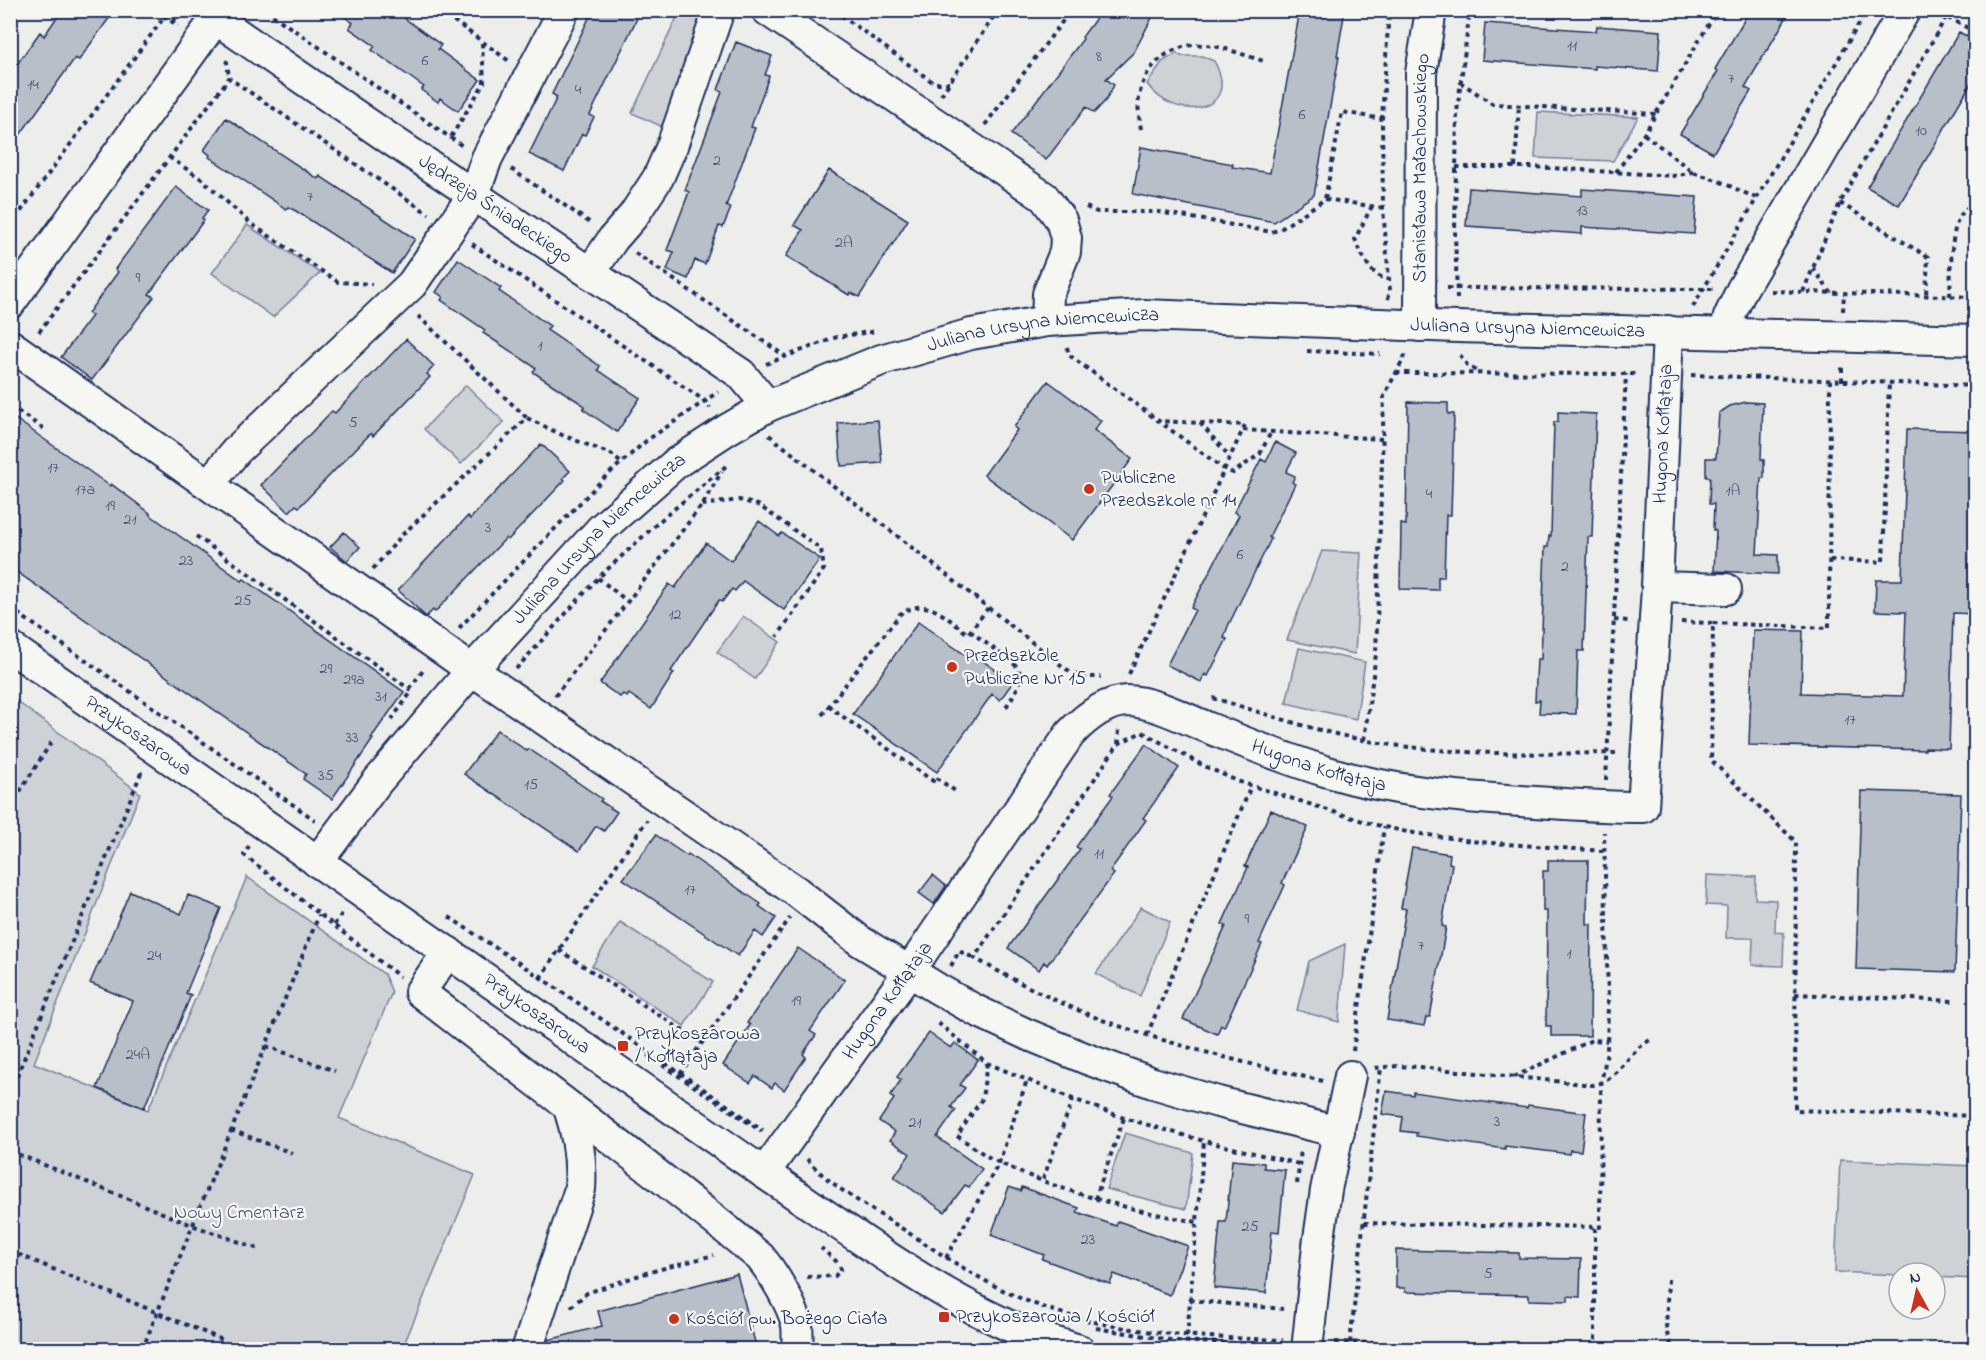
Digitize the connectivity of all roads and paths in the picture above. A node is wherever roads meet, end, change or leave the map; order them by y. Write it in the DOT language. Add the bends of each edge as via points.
graph roads {
  1 [pos="17,10"];
  2 [pos="181,10"];
  3 [pos="266,10"];
  4 [pos="439,10"];
  5 [pos="564,10"];
  6 [pos="719,10"];
  7 [pos="766,10"];
  8 [pos="834,10"];
  9 [pos="998,10"];
  10 [pos="1071,10"];
  11 [pos="1389,10"];
  12 [pos="1431,10"];
  13 [pos="1470,10"];
  14 [pos="1718,10"];
  15 [pos="1867,10"];
  16 [pos="1905,10"];
  17 [pos="1945,10"];
  18 [pos="219,15"];
  19 [pos="165,16"];
  20 [pos="1946,17"];
  21 [pos="10,20"];
  22 [pos="173,22"];
  23 [pos="1976,33"];
  24 [pos="482,42"];
  25 [pos="1264,61"];
  26 [pos="530,76"];
  27 [pos="950,82"];
  28 [pos="1460,82"];
  29 [pos="1519,105"];
  30 [pos="1656,114"];
  31 [pos="926,118"];
  32 [pos="1382,119"];
  33 [pos="1141,129"];
  34 [pos="984,133"];
  35 [pos="1644,134"];
  36 [pos="451,137"];
  37 [pos="169,157"];
  38 [pos="487,158"];
  39 [pos="1976,162"];
  40 [pos="1456,167"];
  41 [pos="1515,167"];
  42 [pos="1616,172"];
  43 [pos="1693,172"];
  44 [pos="1974,182"];
  45 [pos="474,194"];
  46 [pos="1756,198"];
  47 [pos="1325,199"];
  48 [pos="1976,201"];
  49 [pos="1840,203"];
  50 [pos="1082,205"];
  51 [pos="1372,206"];
  52 [pos="1383,208"];
  53 [pos="10,226"];
  54 [pos="450,229"];
  55 [pos="614,239"];
  56 [pos="1813,267"];
  57 [pos="591,273"];
  58 [pos="1389,279"];
  59 [pos="1457,288"];
  60 [pos="1803,292"];
  61 [pos="1831,293"];
  62 [pos="1926,295"];
  63 [pos="1950,296"];
  64 [pos="399,297"];
  65 [pos="1386,301"];
  66 [pos="10,303"];
  67 [pos="887,330"];
  68 [pos="1674,332"];
  69 [pos="1725,333"];
  70 [pos="1053,334"];
  71 [pos="1976,340"];
  72 [pos="1413,342"];
  73 [pos="1067,346"];
  74 [pos="1076,346"];
  75 [pos="16,348"];
  76 [pos="1304,351"];
  77 [pos="1397,352"];
  78 [pos="1387,353"];
  79 [pos="1395,372"];
  80 [pos="1666,374"];
  81 [pos="1626,375"];
  82 [pos="1830,381"];
  83 [pos="1888,383"];
  84 [pos="1976,386"];
  85 [pos="10,406"];
  86 [pos="772,417"];
  87 [pos="527,418"];
  88 [pos="1158,421"];
  89 [pos="1199,422"];
  90 [pos="44,429"];
  91 [pos="728,429"];
  92 [pos="1243,430"];
  93 [pos="1271,432"];
  94 [pos="1382,439"];
  95 [pos="1230,457"];
  96 [pos="731,461"];
  97 [pos="621,462"];
  98 [pos="723,468"];
  99 [pos="1224,469"];
  100 [pos="209,484"];
  101 [pos="702,505"];
  102 [pos="196,536"];
  103 [pos="1830,560"];
  104 [pos="371,571"];
  105 [pos="598,579"];
  106 [pos="1657,587"];
  107 [pos="1726,589"];
  108 [pos="627,601"];
  109 [pos="10,608"];
  110 [pos="988,608"];
  111 [pos="1614,620"];
  112 [pos="1654,621"];
  113 [pos="1713,623"];
  114 [pos="970,631"];
  115 [pos="777,637"];
  116 [pos="10,647"];
  117 [pos="472,670"];
  118 [pos="1122,675"];
  119 [pos="1129,675"];
  120 [pos="1108,676"];
  121 [pos="1139,676"];
  122 [pos="502,690"];
  123 [pos="1212,698"];
  124 [pos="552,699"];
  125 [pos="828,706"];
  126 [pos="1006,707"];
  127 [pos="822,715"];
  128 [pos="385,728"];
  129 [pos="1364,740"];
  130 [pos="52,741"];
  131 [pos="1647,752"];
  132 [pos="1607,753"];
  133 [pos="132,766"];
  134 [pos="1251,786"];
  135 [pos="958,793"];
  136 [pos="10,807"];
  137 [pos="1604,807"];
  138 [pos="648,819"];
  139 [pos="1384,827"];
  140 [pos="336,834"];
  141 [pos="1605,851"];
  142 [pos="244,855"];
  143 [pos="317,862"];
  144 [pos="441,912"];
  145 [pos="320,915"];
  146 [pos="791,917"];
  147 [pos="559,950"];
  148 [pos="448,952"];
  149 [pos="909,972"];
  150 [pos="539,979"];
  151 [pos="420,992"];
  152 [pos="1795,994"];
  153 [pos="1955,1001"];
  154 [pos="934,1019"];
  155 [pos="1147,1035"];
  156 [pos="1650,1040"];
  157 [pos="1607,1041"];
  158 [pos="702,1043"];
  159 [pos="266,1046"];
  160 [pos="987,1063"];
  161 [pos="1381,1067"];
  162 [pos="335,1071"];
  163 [pos="680,1074"];
  164 [pos="1513,1078"];
  165 [pos="1027,1080"];
  166 [pos="1349,1081"];
  167 [pos="1601,1084"];
  168 [pos="10,1093"];
  169 [pos="1073,1099"];
  170 [pos="569,1108"];
  171 [pos="1976,1116"];
  172 [pos="1124,1118"];
  173 [pos="231,1130"];
  174 [pos="1339,1131"];
  175 [pos="1204,1141"];
  176 [pos="10,1151"];
  177 [pos="793,1152"];
  178 [pos="292,1153"];
  179 [pos="999,1163"];
  180 [pos="1299,1164"];
  181 [pos="764,1173"];
  182 [pos="816,1177"];
  183 [pos="1043,1179"];
  184 [pos="1095,1199"];
  185 [pos="1197,1222"];
  186 [pos="1364,1223"];
  187 [pos="192,1225"];
  188 [pos="1595,1228"];
  189 [pos="894,1231"];
  190 [pos="747,1247"];
  191 [pos="820,1247"];
  192 [pos="259,1249"];
  193 [pos="10,1251"];
  194 [pos="946,1258"];
  195 [pos="815,1278"];
  196 [pos="1668,1279"];
  197 [pos="989,1290"];
  198 [pos="1190,1300"];
  199 [pos="569,1308"];
  200 [pos="1283,1309"];
  201 [pos="157,1312"];
  202 [pos="1187,1336"];
  203 [pos="225,1341"];
  204 [pos="1350,1343"];
  205 [pos="1307,1346"];
  206 [pos="1594,1349"];
  207 [pos="142,1350"];
  208 [pos="527,1350"];
  209 [pos="798,1350"];
  210 [pos="1078,1350"];
  211 [pos="1355,1350"];
  212 [pos="1612,1350"];
  213 [pos="1673,1350"];
  1 -- 21 [label="path"];
  2 -- 22 [label="path"];
  3 -- 36 [label="path"];
  4 -- 24 [label="path"];
  5 -- 26 [label="street"];
  6 -- 55 [label="street" via="664,165"];
  7 -- 31 [label="street"];
  8 -- 27 [label="path" via="934,83"];
  9 -- 27 [label="path"];
  10 -- 34 [label="path" via="985,126"];
  11 -- 32 [label="path"];
  12 -- 72 [label="street, Stanisława Małachowskiego" via="1421,73"];
  13 -- 28 [label="path"];
  14 -- 30 [label="path"];
  15 -- 46 [label="path"];
  16 -- 69 [label="street" via="1742,290"];
  17 -- 20 [label="path"];
  18 -- 45 [label="street, Jędrzeja Śniadeckiego"];
  18 -- 66 [label="street, Jędrzeja Śniadeckiego"];
  19 -- 53 [label="path"];
  20 -- 23 [label="path"];
  20 -- 49 [label="path"];
  24 -- 26 [label="path"];
  24 -- 36 [label="path" via="484,83"];
  25 -- 33 [label="path" via="1206,45 1165,55 1152,68 1140,94"];
  26 -- 38 [label="street"];
  27 -- 31 [label="path"];
  28 -- 29 [label="path" via="1493,104"];
  28 -- 40 [label="path"];
  29 -- 30 [label="path"];
  29 -- 41 [label="path"];
  30 -- 35 [label="path"];
  31 -- 70 [label="street" via="1044,197 1061,220 1065,252 1047,294"];
  32 -- 47 [label="path" via="1342,112"];
  32 -- 52 [label="path"];
  35 -- 42 [label="path"];
  35 -- 43 [label="path"];
  36 -- 38 [label="path" via="474,154"];
  37 -- 54 [label="path" via="229,78"];
  37 -- 64 [label="path" via="203,180 250,223 338,282 388,285"];
  37 -- 75 [label="path" via="35,339"];
  38 -- 45 [label="street"];
  38 -- 55 [label="path" via="499,160"];
  39 -- 44 [label="path"];
  40 -- 41 [label="path"];
  40 -- 59 [label="path"];
  41 -- 42 [label="path"];
  42 -- 43 [label="path" via="1674,176"];
  43 -- 46 [label="path"];
  45 -- 54 [label="street"];
  45 -- 57 [label="street, Jędrzeja Śniadeckiego"];
  46 -- 68 [label="path"];
  47 -- 50 [label="path" via="1272,232 1159,212 1097,212"];
  47 -- 51 [label="path"];
  48 -- 63 [label="path" via="1958,219"];
  49 -- 56 [label="path"];
  49 -- 62 [label="path" via="1928,257"];
  51 -- 52 [label="path"];
  51 -- 58 [label="path" via="1355,239 1370,268"];
  52 -- 58 [label="path"];
  54 -- 64 [label="street"];
  54 -- 91 [label="path" via="705,401"];
  55 -- 57 [label="street"];
  55 -- 67 [label="path" via="785,356 837,337"];
  56 -- 60 [label="path"];
  56 -- 61 [label="path"];
  57 -- 86 [label="street, Jędrzeja Śniadeckiego" via="741,374"];
  58 -- 65 [label="path"];
  64 -- 87 [label="path"];
  64 -- 100 [label="street" via="237,450"];
  68 -- 69 [label="street, Juliana Ursyna Niemcewicza"];
  68 -- 72 [label="street, Juliana Ursyna Niemcewicza"];
  68 -- 80 [label="street, Hugona Kołłątaja"];
  69 -- 71 [label="street, Juliana Ursyna Niemcewicza"];
  70 -- 72 [label="street, Juliana Ursyna Niemcewicza" via="1144,315"];
  70 -- 73 [label="path"];
  70 -- 86 [label="street, Juliana Ursyna Niemcewicza" via="971,334 881,360"];
  72 -- 77 [label="path"];
  72 -- 79 [label="path"];
  73 -- 74 [label="path"];
  73 -- 88 [label="path" via="1069,355"];
  75 -- 100 [label="street"];
  76 -- 78 [label="path"];
  79 -- 81 [label="path"];
  79 -- 94 [label="path" via="1384,396"];
  80 -- 81 [label="path"];
  80 -- 82 [label="path"];
  80 -- 106 [label="street, Hugona Kołłątaja"];
  81 -- 111 [label="path"];
  82 -- 83 [label="path"];
  82 -- 103 [label="path"];
  83 -- 84 [label="path"];
  83 -- 103 [label="path" via="1883,562"];
  85 -- 90 [label="path"];
  86 -- 91 [label="street, Juliana Ursyna Niemcewicza"];
  86 -- 110 [label="path" via="766,433"];
  87 -- 97 [label="path" via="611,454"];
  87 -- 104 [label="path" via="403,534"];
  88 -- 89 [label="path"];
  88 -- 99 [label="path"];
  89 -- 92 [label="path" via="1245,425"];
  89 -- 95 [label="path"];
  91 -- 117 [label="street, Juliana Ursyna Niemcewicza" via="676,463 602,528"];
  92 -- 93 [label="path"];
  92 -- 95 [label="path"];
  93 -- 94 [label="path"];
  93 -- 99 [label="path" via="1260,454 1233,472"];
  94 -- 129 [label="path" via="1376,654"];
  95 -- 99 [label="path"];
  96 -- 98 [label="path"];
  98 -- 101 [label="path"];
  98 -- 105 [label="path"];
  99 -- 119 [label="path"];
  100 -- 117 [label="street"];
  101 -- 108 [label="path"];
  101 -- 115 [label="path" via="739,500 758,505 821,549 824,568"];
  102 -- 128 [label="path" via="412,691"];
  103 -- 113 [label="path" via="1829,628"];
  105 -- 108 [label="path"];
  105 -- 122 [label="path" via="518,666"];
  106 -- 107 [label="street"];
  106 -- 112 [label="street, Hugona Kołłątaja"];
  108 -- 124 [label="path"];
  109 -- 140 [label="path"];
  110 -- 114 [label="path"];
  110 -- 120 [label="path" via="1066,669 1082,676"];
  111 -- 112 [label="path"];
  111 -- 132 [label="path"];
  112 -- 113 [label="path"];
  112 -- 131 [label="street, Hugona Kołłątaja"];
  113 -- 152 [label="path" via="1711,760 1796,842"];
  114 -- 125 [label="path" via="968,634 923,605 905,610"];
  114 -- 126 [label="path" via="1018,667 1019,684"];
  116 -- 143 [label="street, Przykoszarowa"];
  117 -- 122 [label="street"];
  117 -- 140 [label="street, Juliana Ursyna Niemcewicza"];
  118 -- 119 [label="path"];
  119 -- 121 [label="path"];
  122 -- 149 [label="street"];
  123 -- 129 [label="path"];
  125 -- 127 [label="path"];
  125 -- 135 [label="path" via="933,781 935,777"];
  129 -- 132 [label="path" via="1459,752"];
  130 -- 136 [label="path"];
  131 -- 132 [label="path"];
  131 -- 137 [label="street, Hugona Kołłątaja" via="1643,807"];
  132 -- 137 [label="path"];
  133 -- 168 [label="path" via="141,773"];
  134 -- 139 [label="path"];
  134 -- 155 [label="path"];
  134 -- 155 [label="path" via="1142,732 1118,744 974,958 1053,999"];
  137 -- 141 [label="path"];
  137 -- 149 [label="street, Hugona Kołłątaja" via="1481,799 1362,781 1255,747 1164,710 1120,702 1091,714 1070,734"];
  138 -- 147 [label="path"];
  139 -- 141 [label="path" via="1479,842"];
  139 -- 166 [label="path"];
  140 -- 143 [label="street, Juliana Ursyna Niemcewicza"];
  141 -- 157 [label="path"];
  142 -- 145 [label="path"];
  143 -- 148 [label="street, Przykoszarowa"];
  144 -- 150 [label="path"];
  145 -- 151 [label="path"];
  145 -- 159 [label="path"];
  146 -- 158 [label="path"];
  147 -- 150 [label="path"];
  147 -- 158 [label="path"];
  148 -- 151 [label="street"];
  148 -- 181 [label="street, Przykoszarowa"];
  149 -- 174 [label="street" via="975,1010 1087,1059 1153,1083"];
  149 -- 177 [label="street, Hugona Kołłątaja"];
  150 -- 163 [label="path"];
  151 -- 170 [label="street"];
  152 -- 153 [label="path"];
  152 -- 171 [label="path" via="1795,1110"];
  154 -- 160 [label="path"];
  155 -- 166 [label="path" via="1262,1067"];
  156 -- 167 [label="path"];
  157 -- 164 [label="path" via="1592,1040"];
  157 -- 167 [label="path"];
  158 -- 163 [label="path"];
  159 -- 162 [label="path"];
  159 -- 173 [label="path"];
  160 -- 165 [label="path"];
  160 -- 179 [label="path" via="982,1099 957,1136"];
  161 -- 164 [label="path" via="1419,1067"];
  161 -- 166 [label="path" via="1358,1071"];
  161 -- 186 [label="path"];
  163 -- 177 [label="path"];
  164 -- 167 [label="path"];
  165 -- 169 [label="path"];
  165 -- 179 [label="path"];
  166 -- 174 [label="street"];
  167 -- 188 [label="path" via="1600,1227"];
  169 -- 172 [label="path"];
  169 -- 183 [label="path"];
  170 -- 190 [label="street" via="628,1150"];
  170 -- 208 [label="street" via="582,1163 580,1189"];
  172 -- 175 [label="path"];
  172 -- 184 [label="path"];
  173 -- 178 [label="path"];
  173 -- 187 [label="path"];
  174 -- 205 [label="street" via="1326,1190"];
  175 -- 180 [label="path"];
  175 -- 185 [label="path"];
  176 -- 187 [label="path"];
  177 -- 181 [label="street, Hugona Kołłątaja"];
  177 -- 194 [label="path" via="841,1189"];
  179 -- 183 [label="path"];
  179 -- 194 [label="path"];
  181 -- 210 [label="street, Przykoszarowa" via="882,1253 973,1308 1007,1325"];
  182 -- 189 [label="path"];
  183 -- 184 [label="path"];
  184 -- 185 [label="path"];
  185 -- 198 [label="path"];
  186 -- 188 [label="path"];
  186 -- 204 [label="path"];
  187 -- 192 [label="path"];
  187 -- 201 [label="path"];
  188 -- 206 [label="path"];
  190 -- 199 [label="path" via="587,1293"];
  190 -- 209 [label="street" via="771,1270 780,1286 797,1325"];
  191 -- 195 [label="path" via="841,1269 835,1276"];
  193 -- 201 [label="path"];
  194 -- 202 [label="path" via="1013,1294 1069,1315 1142,1332"];
  196 -- 213 [label="path" via="1666,1331"];
  197 -- 205 [label="path" via="1087,1327 1176,1341"];
  198 -- 200 [label="path"];
  198 -- 202 [label="path"];
  201 -- 203 [label="path"];
  201 -- 207 [label="path"];
  202 -- 205 [label="path"];
  204 -- 205 [label="path"];
  204 -- 206 [label="path"];
  205 -- 211 [label="path"];
  206 -- 212 [label="path"];
}
